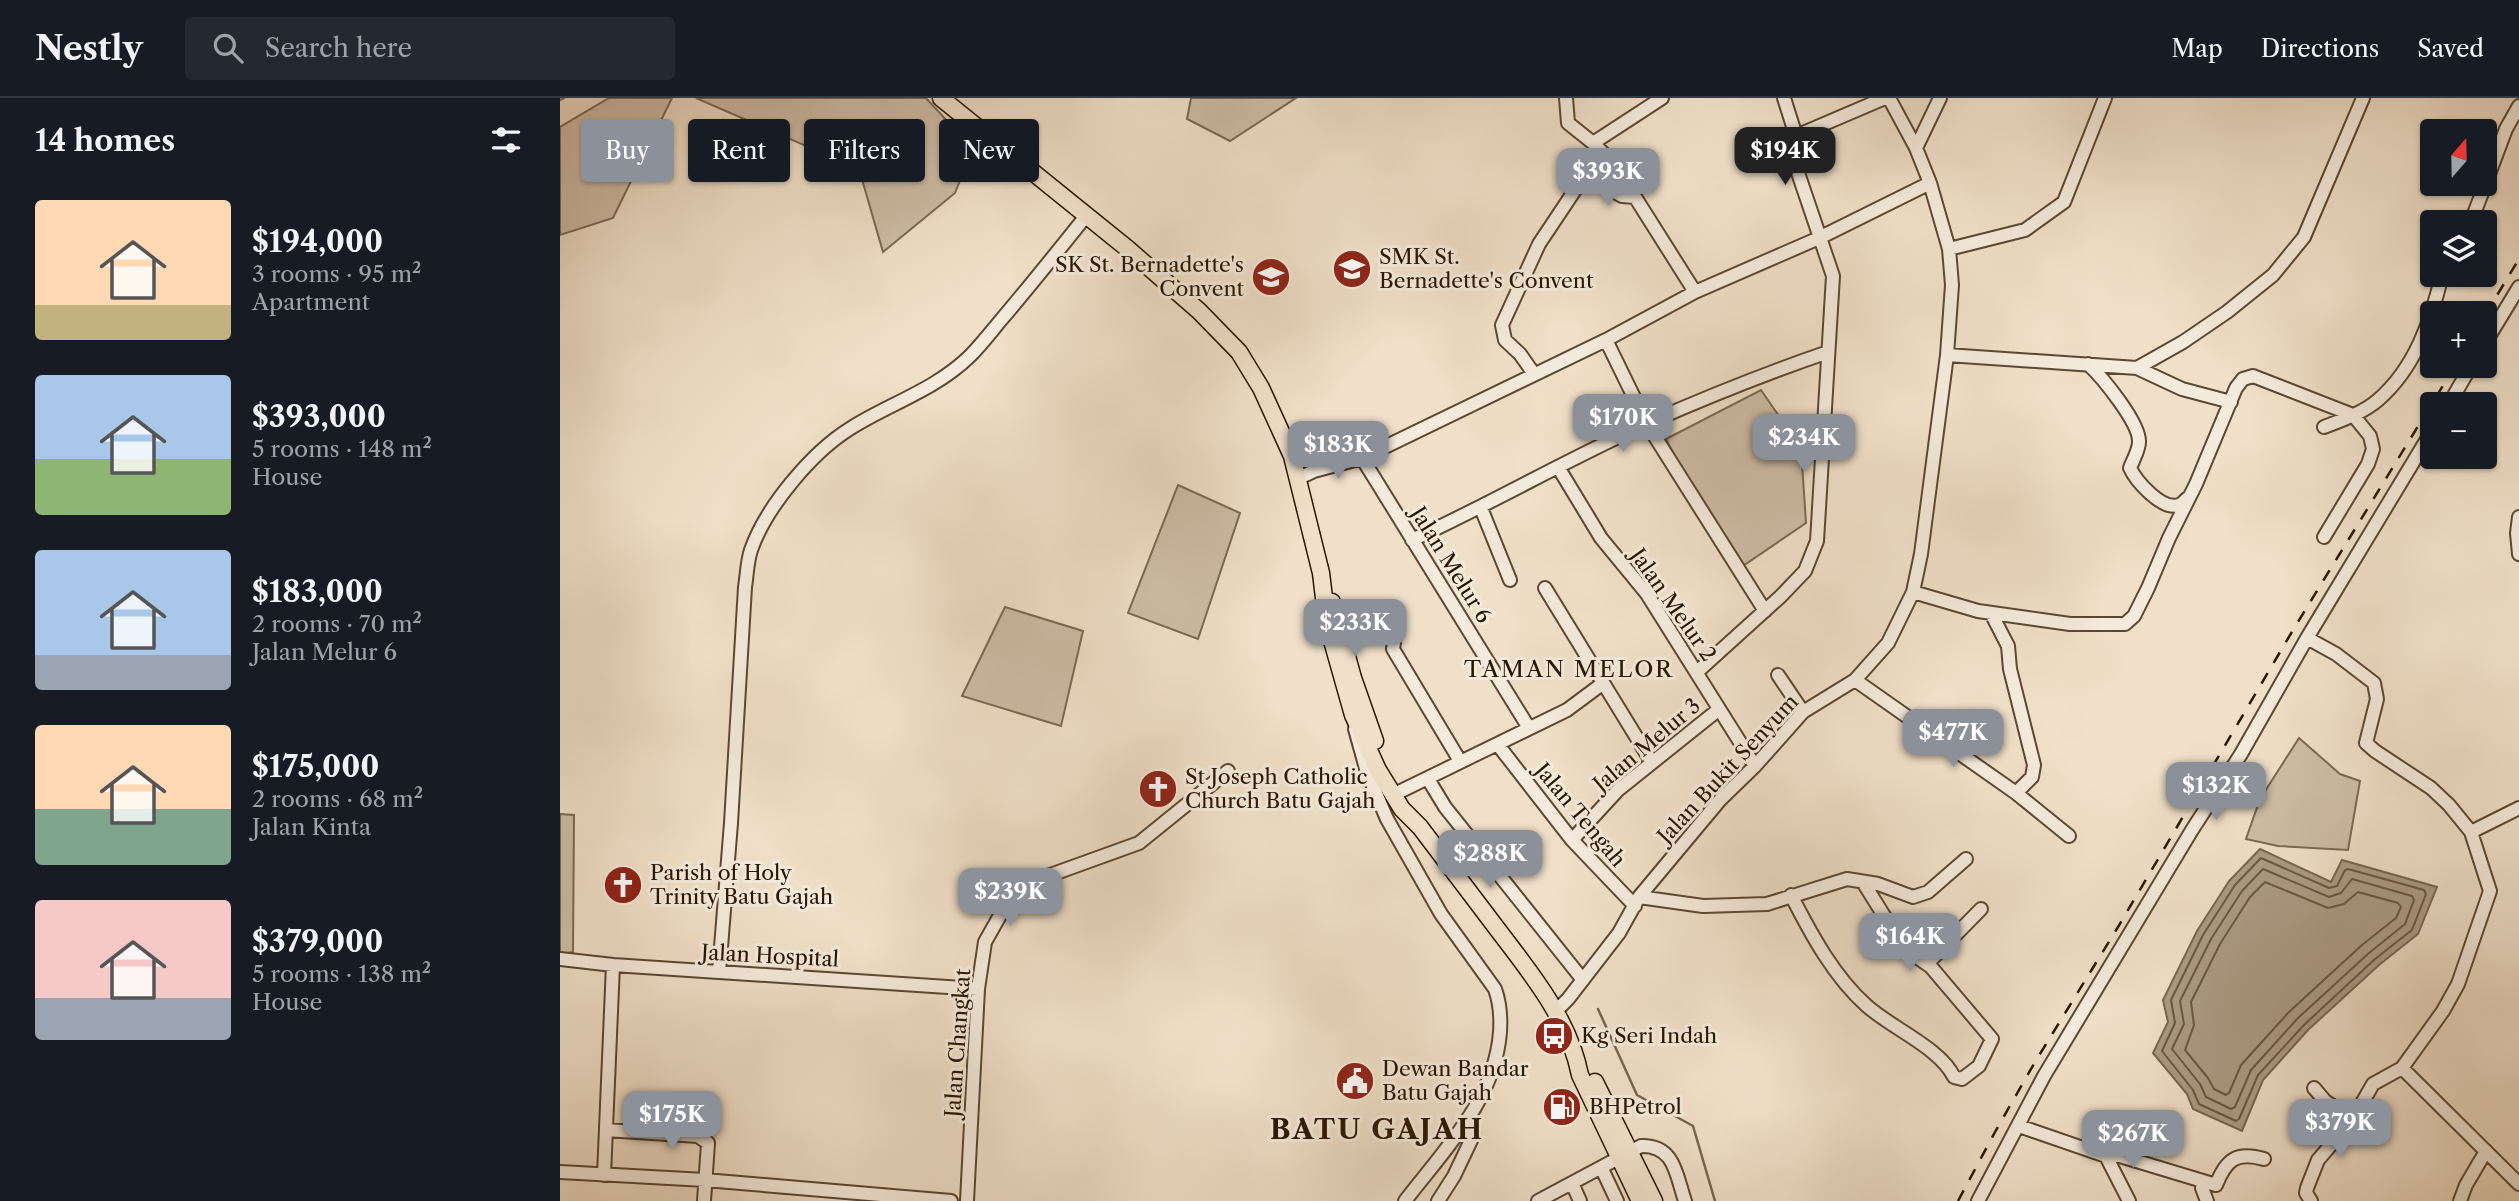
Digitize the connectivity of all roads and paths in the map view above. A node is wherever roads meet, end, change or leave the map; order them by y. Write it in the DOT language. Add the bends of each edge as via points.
graph roads {
  1 [pos="941,98"];
  2 [pos="1566,98"];
  3 [pos="1662,98"];
  4 [pos="1784,98"];
  5 [pos="1887,98"];
  6 [pos="1940,98"];
  7 [pos="2363,98"];
  8 [pos="2104,99"];
  9 [pos="2519,106"];
  10 [pos="1796,136"];
  11 [pos="1593,143"];
  12 [pos="1916,148"];
  13 [pos="1607,160"];
  14 [pos="1587,177"];
  15 [pos="1930,183"];
  16 [pos="1635,197"];
  17 [pos="2476,210"];
  18 [pos="1086,216"];
  19 [pos="1819,238"];
  20 [pos="1949,249"];
  21 [pos="2519,286"];
  22 [pos="2439,287"];
  23 [pos="1695,292"];
  24 [pos="2497,323"];
  25 [pos="1606,340"];
  26 [pos="1828,352"];
  27 [pos="1947,355"];
  28 [pos="2088,364"];
  29 [pos="2108,365"];
  30 [pos="2137,368"];
  31 [pos="1534,374"];
  32 [pos="2104,380"];
  33 [pos="2231,402"];
  34 [pos="2353,415"];
  35 [pos="1647,424"];
  36 [pos="2324,427"];
  37 [pos="2420,451"];
  38 [pos="1358,459"];
  39 [pos="1558,467"];
  40 [pos="1298,478"];
  41 [pos="2189,497"];
  42 [pos="1481,508"];
  43 [pos="2519,517"];
  44 [pos="2324,537"];
  45 [pos="1412,540"];
  46 [pos="2519,554"];
  47 [pos="1321,573"];
  48 [pos="1510,580"];
  49 [pos="1545,588"];
  50 [pos="1913,592"];
  51 [pos="1765,611"];
  52 [pos="1991,612"];
  53 [pos="2307,638"];
  54 [pos="1394,642"];
  55 [pos="1697,672"];
  56 [pos="1778,675"];
  57 [pos="1855,680"];
  58 [pos="1602,684"];
  59 [pos="1718,710"];
  60 [pos="1803,712"];
  61 [pos="1353,715"];
  62 [pos="1529,728"];
  63 [pos="1370,744"];
  64 [pos="1498,745"];
  65 [pos="1460,761"];
  66 [pos="1651,761"];
  67 [pos="1755,766"];
  68 [pos="1228,771"];
  69 [pos="1367,772"];
  70 [pos="1428,779"];
  71 [pos="1401,790"];
  72 [pos="2017,793"];
  73 [pos="2519,808"];
  74 [pos="1420,827"];
  75 [pos="2471,832"];
  76 [pos="2069,836"];
  77 [pos="1572,840"];
  78 [pos="1966,859"];
  79 [pos="1863,882"];
  80 [pos="1791,895"];
  81 [pos="1637,901"];
  82 [pos="1981,909"];
  83 [pos="560,959"];
  84 [pos="1927,964"];
  85 [pos="613,965"];
  86 [pos="719,972"];
  87 [pos="1583,980"];
  88 [pos="978,989"];
  89 [pos="1556,1011"];
  90 [pos="2402,1068"];
  91 [pos="2314,1088"];
  92 [pos="1471,1115"];
  93 [pos="2353,1119"];
  94 [pos="2019,1126"];
  95 [pos="606,1130"];
  96 [pos="2486,1151"];
  97 [pos="1625,1156"];
  98 [pos="2106,1156"];
  99 [pos="2264,1159"];
  100 [pos="1602,1169"];
  101 [pos="560,1172"];
  102 [pos="604,1175"];
  103 [pos="705,1180"];
  104 [pos="2205,1182"];
  105 [pos="1572,1183"];
  106 [pos="2519,1184"];
  107 [pos="1980,1200"];
  108 [pos="704,1201"];
  109 [pos="951,1201"];
  110 [pos="967,1201"];
  111 [pos="1405,1201"];
  112 [pos="1438,1201"];
  113 [pos="1538,1201"];
  114 [pos="1580,1201"];
  115 [pos="1617,1201"];
  116 [pos="1640,1201"];
  117 [pos="1654,1201"];
  118 [pos="1685,1201"];
  119 [pos="2129,1201"];
  120 [pos="2207,1201"];
  121 [pos="2311,1201"];
  122 [pos="2460,1201"];
  1 -- 18 [label="main road"];
  2 -- 11 [label="street" via="1569,123"];
  3 -- 11 [label="street"];
  4 -- 10 [label="street"];
  5 -- 10 [label="street"];
  5 -- 12 [label="street, Jalan Bukit Senyum"];
  6 -- 12 [label="street"];
  7 -- 30 [label="street" via="2304,237 2273,275 2227,312"];
  8 -- 20 [label="street" via="2064,202 2025,230"];
  9 -- 17 [label="street"];
  10 -- 19 [label="street" via="1793,158"];
  11 -- 13 [label="street"];
  12 -- 15 [label="street, Jalan Bukit Senyum"];
  13 -- 14 [label="street"];
  13 -- 16 [label="street"];
  14 -- 16 [label="street" via="1622,196"];
  14 -- 31 [label="street" via="1539,244 1502,325 1505,340"];
  15 -- 19 [label="street"];
  15 -- 20 [label="street, Jalan Bukit Senyum"];
  16 -- 23 [label="street"];
  18 -- 40 [label="main road" via="1199,311 1239,352 1261,388"];
  18 -- 86 [label="street" via="969,357 926,390 832,442 803,470 769,513 756,538 745,587"];
  19 -- 23 [label="street"];
  19 -- 26 [label="street" via="1833,276"];
  20 -- 27 [label="street, Jalan Bukit Senyum" via="1952,285"];
  21 -- 24 [label="street"];
  22 -- 34 [label="street" via="2415,356 2378,400"];
  23 -- 25 [label="street"];
  25 -- 31 [label="street"];
  25 -- 35 [label="street"];
  26 -- 35 [label="street"];
  26 -- 51 [label="street" via="1817,541 1805,571"];
  27 -- 28 [label="street"];
  27 -- 50 [label="street, Jalan Bukit Senyum"];
  28 -- 29 [label="street"];
  28 -- 32 [label="street"];
  29 -- 30 [label="street"];
  29 -- 32 [label="street"];
  30 -- 33 [label="street" via="2182,389"];
  31 -- 38 [label="street"];
  32 -- 41 [label="street" via="2137,431 2140,442 2130,468 2134,478 2168,506"];
  33 -- 34 [label="street" via="2243,379 2253,376"];
  33 -- 41 [label="street"];
  34 -- 36 [label="street"];
  34 -- 44 [label="street" via="2370,436 2373,449"];
  35 -- 39 [label="street"];
  35 -- 51 [label="street"];
  37 -- 53 [label="street"];
  38 -- 40 [label="street"];
  38 -- 45 [label="street, Jalan Melur 6"];
  39 -- 42 [label="street"];
  39 -- 55 [label="street, Jalan Melur 2" via="1601,538 1647,594"];
  40 -- 47 [label="main road"];
  41 -- 52 [label="street" via="2134,616 2125,624 2070,624"];
  42 -- 45 [label="street"];
  42 -- 48 [label="street"];
  43 -- 46 [label="street"];
  45 -- 62 [label="street, Jalan Melur 6"];
  47 -- 61 [label="main road" via="1327,623"];
  47 -- 63 [label="main road"];
  49 -- 58 [label="street"];
  50 -- 52 [label="street"];
  50 -- 57 [label="street, Jalan Bukit Senyum" via="1888,643"];
  51 -- 55 [label="street"];
  52 -- 72 [label="street" via="2008,646 2035,765 2032,777"];
  53 -- 75 [label="street" via="2374,683 2377,699 2366,743 2431,788"];
  53 -- 94 [label="street" via="2044,1076"];
  54 -- 65 [label="street" via="1393,649"];
  55 -- 59 [label="street, Jalan Melur 2"];
  56 -- 60 [label="street"];
  57 -- 60 [label="street, Jalan Bukit Senyum"];
  57 -- 72 [label="street"];
  58 -- 62 [label="street" via="1567,710"];
  58 -- 66 [label="street"];
  59 -- 66 [label="street, Jalan Melur 3"];
  59 -- 67 [label="street, Jalan Melur 2"];
  60 -- 67 [label="street, Jalan Bukit Senyum"];
  61 -- 63 [label="main road"];
  61 -- 69 [label="street"];
  62 -- 64 [label="street"];
  63 -- 69 [label="street"];
  63 -- 71 [label="main road"];
  63 -- 74 [label="main road" via="1402,809"];
  64 -- 65 [label="street"];
  64 -- 77 [label="street, Jalan Tengah"];
  65 -- 70 [label="street"];
  66 -- 77 [label="street, Jalan Melur 3"];
  67 -- 81 [label="street, Jalan Bukit Senyum" via="1720,800"];
  68 -- 88 [label="street, Jalan Changkat" via="1139,843 1020,886 985,942"];
  69 -- 92 [label="street" via="1387,819 1441,914 1499,999 1495,1064"];
  70 -- 71 [label="street"];
  70 -- 87 [label="street" via="1445,807"];
  71 -- 74 [label="main road"];
  72 -- 76 [label="street"];
  73 -- 75 [label="street"];
  74 -- 89 [label="main road"];
  75 -- 90 [label="street" via="2490,891 2487,902 2458,984"];
  77 -- 81 [label="street, Jalan Tengah"];
  78 -- 79 [label="street" via="1927,892 1913,897"];
  79 -- 80 [label="street" via="1847,879"];
  79 -- 84 [label="street" via="1904,948"];
  80 -- 81 [label="street" via="1767,904"];
  80 -- 84 [label="street" via="1808,929 1851,989 1962,1079 1979,1066 1992,1039"];
  81 -- 87 [label="street, Jalan Bukit Senyum"];
  82 -- 84 [label="street"];
  83 -- 85 [label="street, Jalan Hospital"];
  85 -- 86 [label="street, Jalan Hospital"];
  85 -- 95 [label="street"];
  86 -- 88 [label="street, Jalan Hospital"];
  87 -- 89 [label="street, Jalan Bukit Senyum"];
  88 -- 110 [label="street, Jalan Changkat"];
  89 -- 97 [label="main road" via="1576,1054 1580,1075"];
  90 -- 93 [label="street" via="2373,1084"];
  90 -- 96 [label="street"];
  91 -- 93 [label="street"];
  92 -- 111 [label="street"];
  92 -- 112 [label="street" via="1474,1134"];
  93 -- 121 [label="street" via="2318,1160 2306,1192"];
  94 -- 98 [label="street"];
  94 -- 107 [label="street"];
  95 -- 102 [label="street"];
  95 -- 103 [label="street" via="704,1138 708,1143"];
  96 -- 106 [label="street"];
  96 -- 122 [label="street"];
  97 -- 100 [label="street"];
  97 -- 116 [label="main road"];
  97 -- 117 [label="main road"];
  97 -- 118 [label="street" via="1640,1146 1664,1152 1673,1163"];
  98 -- 104 [label="street" via="2120,1156"];
  98 -- 119 [label="street"];
  99 -- 104 [label="street" via="2251,1155 2230,1161 2216,1185"];
  100 -- 105 [label="street"];
  100 -- 115 [label="street"];
  101 -- 102 [label="street"];
  102 -- 103 [label="street"];
  103 -- 108 [label="street"];
  103 -- 109 [label="street"];
  104 -- 120 [label="street" via="2202,1188"];
  105 -- 113 [label="street"];
  105 -- 114 [label="street"];
}
